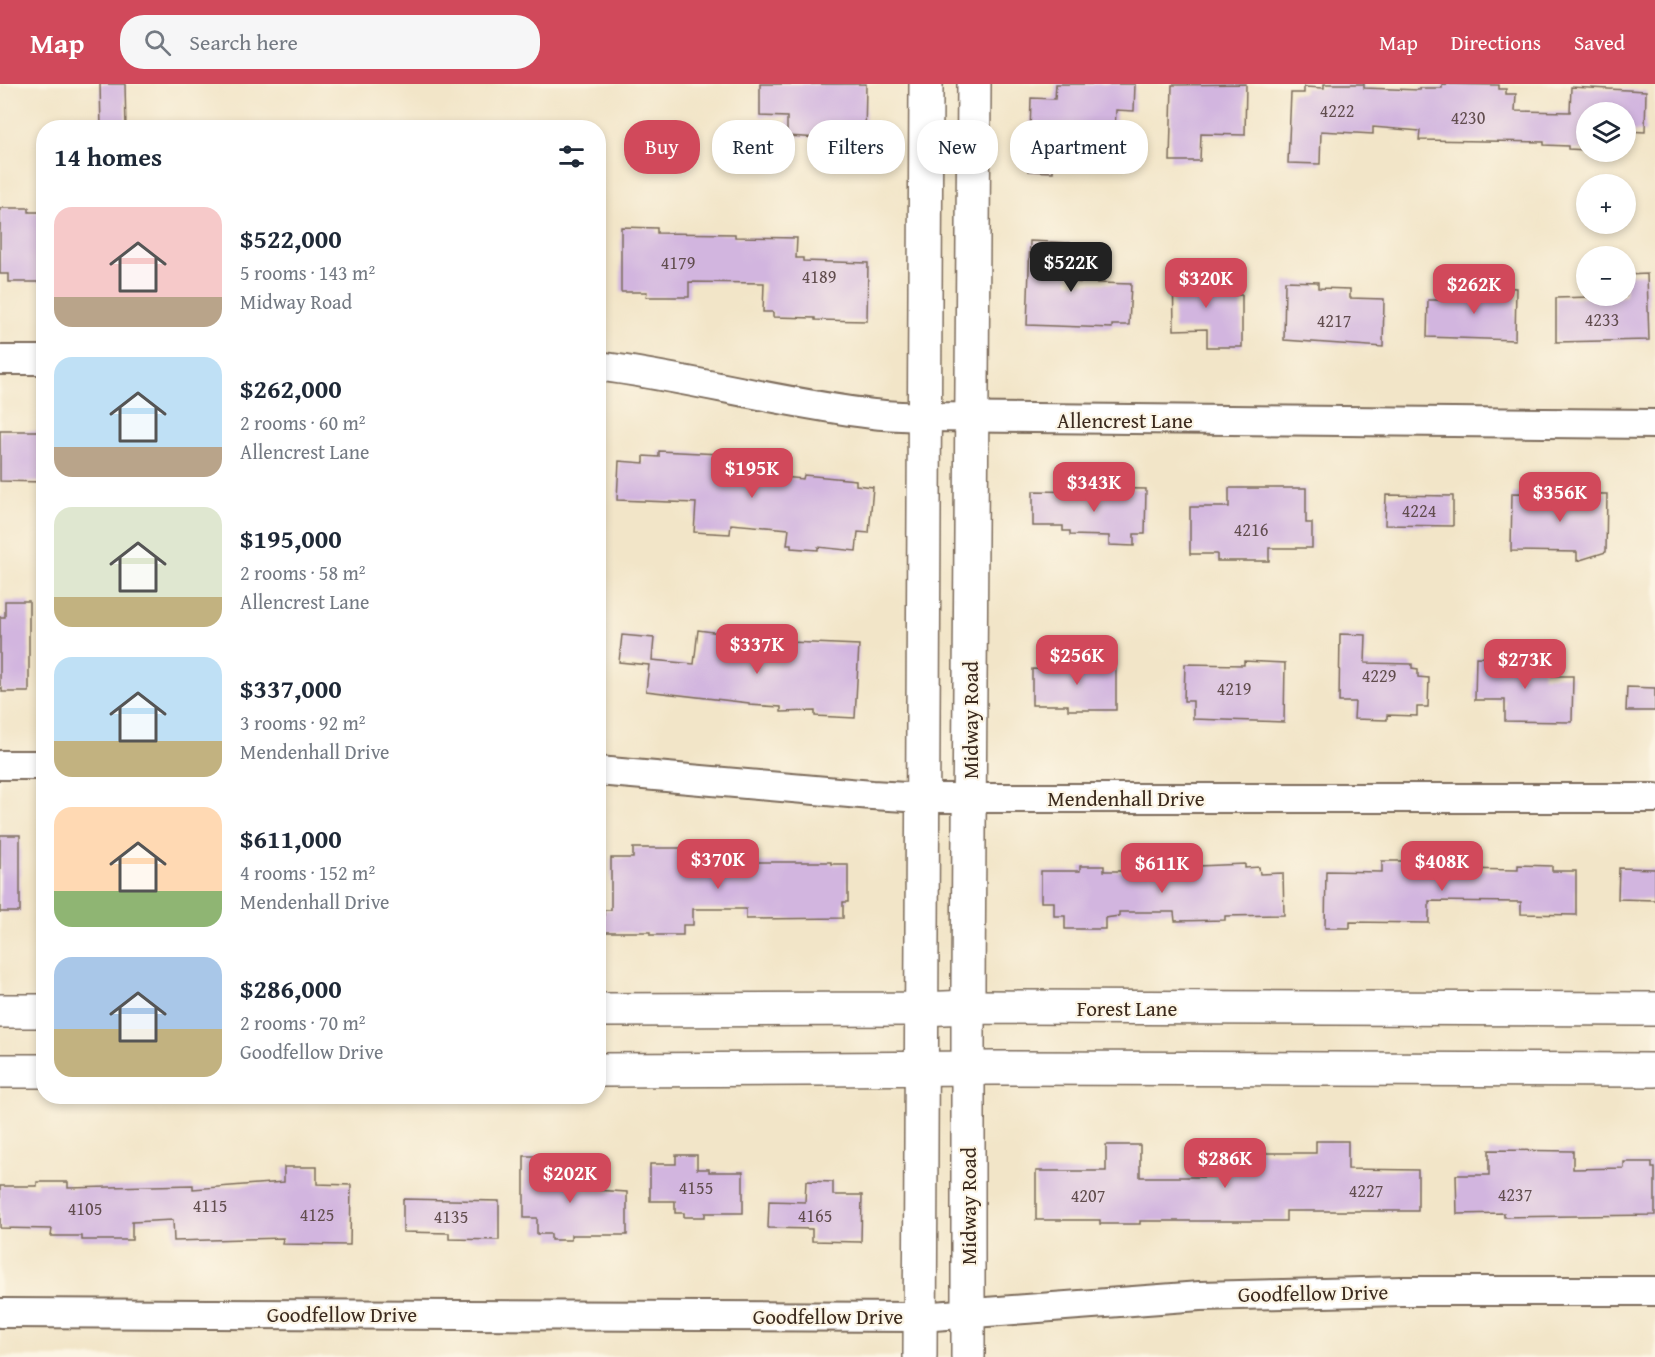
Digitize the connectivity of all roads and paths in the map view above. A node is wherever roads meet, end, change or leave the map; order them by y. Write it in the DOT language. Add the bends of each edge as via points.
graph roads {
  1 [pos="926,84"];
  2 [pos="975,84"];
  3 [pos="0,360"];
  4 [pos="36,360"];
  5 [pos="606,367"];
  6 [pos="923,417"];
  7 [pos="973,419"];
  8 [pos="1655,424"];
  9 [pos="0,765"];
  10 [pos="36,765"];
  11 [pos="606,772"];
  12 [pos="922,798"];
  13 [pos="969,798"];
  14 [pos="1655,798"];
  15 [pos="968,1007"];
  16 [pos="921,1009"];
  17 [pos="1655,1009"];
  18 [pos="606,1010"];
  19 [pos="0,1011"];
  20 [pos="36,1011"];
  21 [pos="921,1068"];
  22 [pos="968,1068"];
  23 [pos="606,1070"];
  24 [pos="1655,1070"];
  25 [pos="0,1071"];
  26 [pos="36,1071"];
  27 [pos="1655,1291"];
  28 [pos="968,1312"];
  29 [pos="0,1313"];
  30 [pos="920,1317"];
  31 [pos="920,1357"];
  32 [pos="968,1357"];
  1 -- 6 [label="main road"];
  2 -- 7 [label="main road, Midway Road"];
  3 -- 4 [label="street"];
  5 -- 6 [label="street, Allencrest Lane" via="873,414"];
  6 -- 7 [label="street, Allencrest Lane"];
  6 -- 12 [label="main road"];
  7 -- 8 [label="street, Allencrest Lane"];
  7 -- 13 [label="main road, Midway Road"];
  9 -- 10 [label="street"];
  11 -- 12 [label="street, Mendenhall Drive"];
  12 -- 13 [label="street, Mendenhall Drive"];
  12 -- 16 [label="main road"];
  13 -- 14 [label="street, Mendenhall Drive"];
  13 -- 15 [label="main road, Midway Road"];
  15 -- 16 [label="main road, Forest Lane"];
  15 -- 17 [label="main road, Forest Lane"];
  15 -- 22 [label="main road, Midway Road"];
  16 -- 18 [label="main road, Forest Lane"];
  16 -- 21 [label="main road"];
  19 -- 20 [label="main road"];
  21 -- 22 [label="main road"];
  21 -- 23 [label="main road"];
  21 -- 30 [label="main road"];
  22 -- 24 [label="main road"];
  22 -- 28 [label="main road, Midway Road"];
  25 -- 26 [label="main road"];
  27 -- 28 [label="street, Goodfellow Drive" via="1200,1296"];
  28 -- 30 [label="street, Goodfellow Drive"];
  28 -- 32 [label="main road, Midway Road"];
  29 -- 30 [label="street, Goodfellow Drive"];
  30 -- 31 [label="main road"];
}
